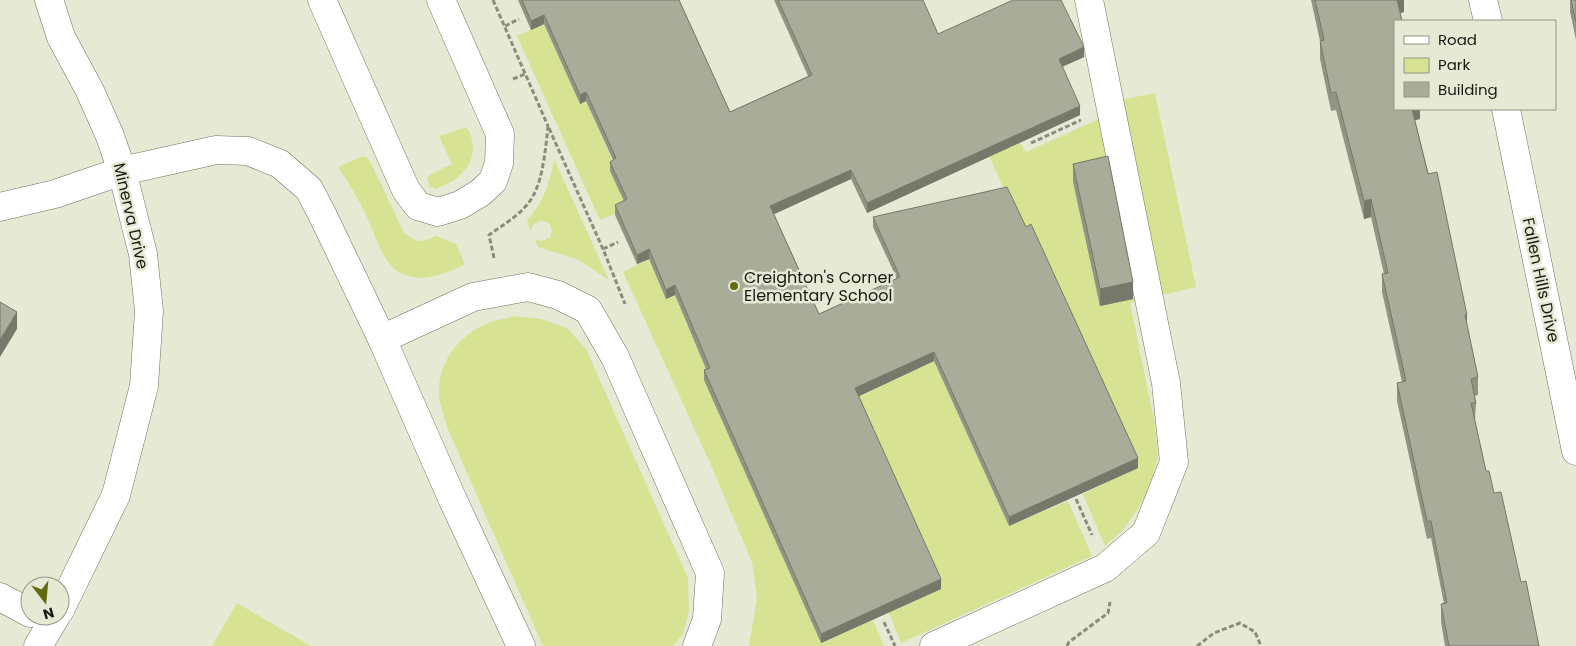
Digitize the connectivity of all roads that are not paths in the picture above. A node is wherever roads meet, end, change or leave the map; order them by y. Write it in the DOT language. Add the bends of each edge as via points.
graph roads {
  1 [pos="49,0"];
  2 [pos="322,0"];
  3 [pos="442,0"];
  4 [pos="1089,0"];
  5 [pos="1484,0"];
  6 [pos="1488,20"];
  7 [pos="1506,110"];
  8 [pos="122,171"];
  9 [pos="0,207"];
  10 [pos="382,339"];
  11 [pos="1576,451"];
  12 [pos="70,577"];
  13 [pos="0,597"];
  14 [pos="20,608"];
  15 [pos="521,646"];
  16 [pos="698,646"];
  17 [pos="934,646"];
  1 -- 8 [label="street, Minerva Drive" via="61,37 98,109"];
  2 -- 3 [label="street" via="406,190 418,206 438,212 460,206 493,181 499,163 500,134"];
  4 -- 17 [label="street" via="1166,383 1174,462 1146,533 1105,568"];
  5 -- 6 [label="street"];
  7 -- 11 [label="street, Fallen Hills Drive"];
  8 -- 9 [label="street" via="55,194"];
  8 -- 10 [label="street" via="216,150 248,151 280,164 309,188"];
  8 -- 12 [label="street, Minerva Drive" via="143,254 149,311 144,386 116,495"];
  10 -- 15 [label="street"];
  10 -- 16 [label="street" via="473,297 528,287 558,295 588,310 615,357 710,573 707,618"];
  13 -- 14 [label="street"];
}
